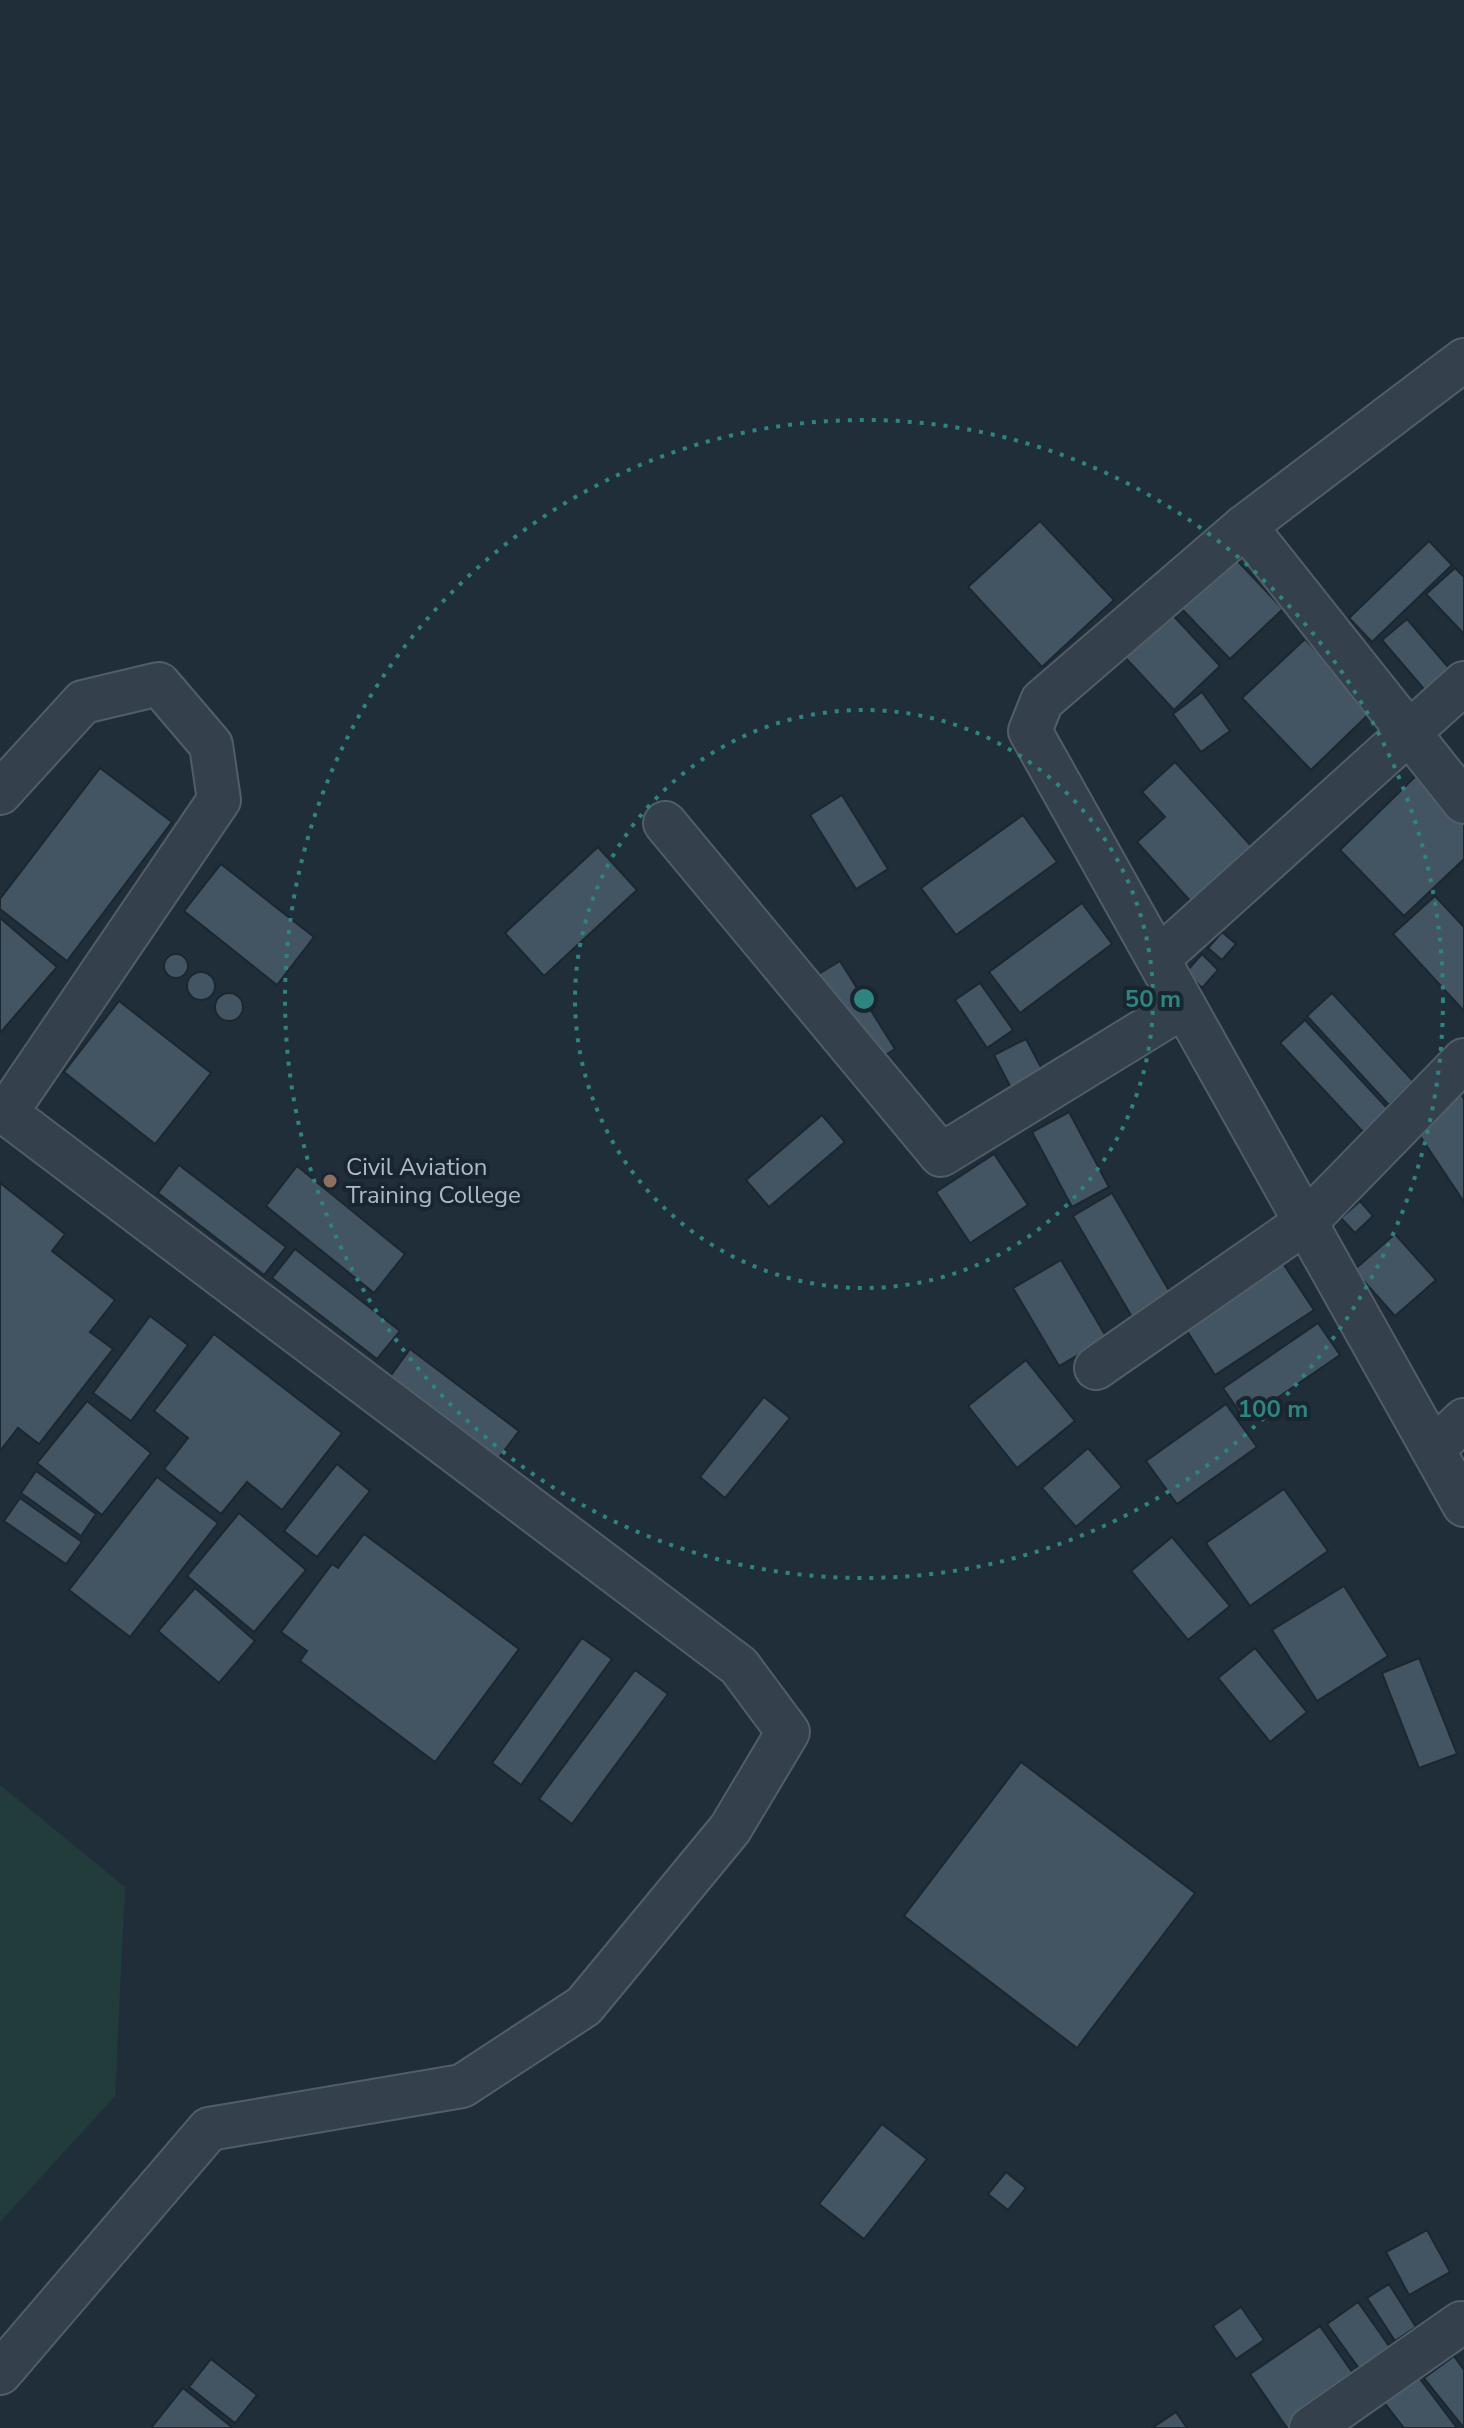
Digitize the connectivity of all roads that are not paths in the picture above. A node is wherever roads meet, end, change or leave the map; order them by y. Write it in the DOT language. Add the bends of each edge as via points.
graph roads {
  1 [pos="1464,360"];
  2 [pos="1245,526"];
  3 [pos="1464,683"];
  4 [pos="1408,734"];
  5 [pos="0,793"];
  6 [pos="1464,802"];
  7 [pos="665,823"];
  8 [pos="1158,959"];
  9 [pos="1184,1006"];
  10 [pos="1464,1060"];
  11 [pos="1306,1222"];
  12 [pos="1096,1368"];
  13 [pos="1464,1420"];
  14 [pos="1433,1449"];
  15 [pos="1464,1505"];
  16 [pos="1461,2323"];
  17 [pos="0,2373"];
  18 [pos="1311,2428"];
  1 -- 2 [label="street"];
  2 -- 4 [label="street"];
  2 -- 8 [label="street" via="1042,701 1030,731"];
  3 -- 4 [label="street"];
  4 -- 6 [label="street"];
  4 -- 8 [label="street"];
  5 -- 17 [label="street" via="83,702 159,684 211,745 219,800 6,1113 739,1666 788,1732 730,1829 584,2006 462,2086 209,2129"];
  7 -- 9 [label="street" via="941,1155"];
  8 -- 9 [label="street"];
  9 -- 11 [label="street"];
  10 -- 11 [label="street"];
  11 -- 12 [label="street"];
  11 -- 14 [label="street"];
  13 -- 14 [label="street"];
  14 -- 15 [label="street"];
  16 -- 18 [label="street"];
}
